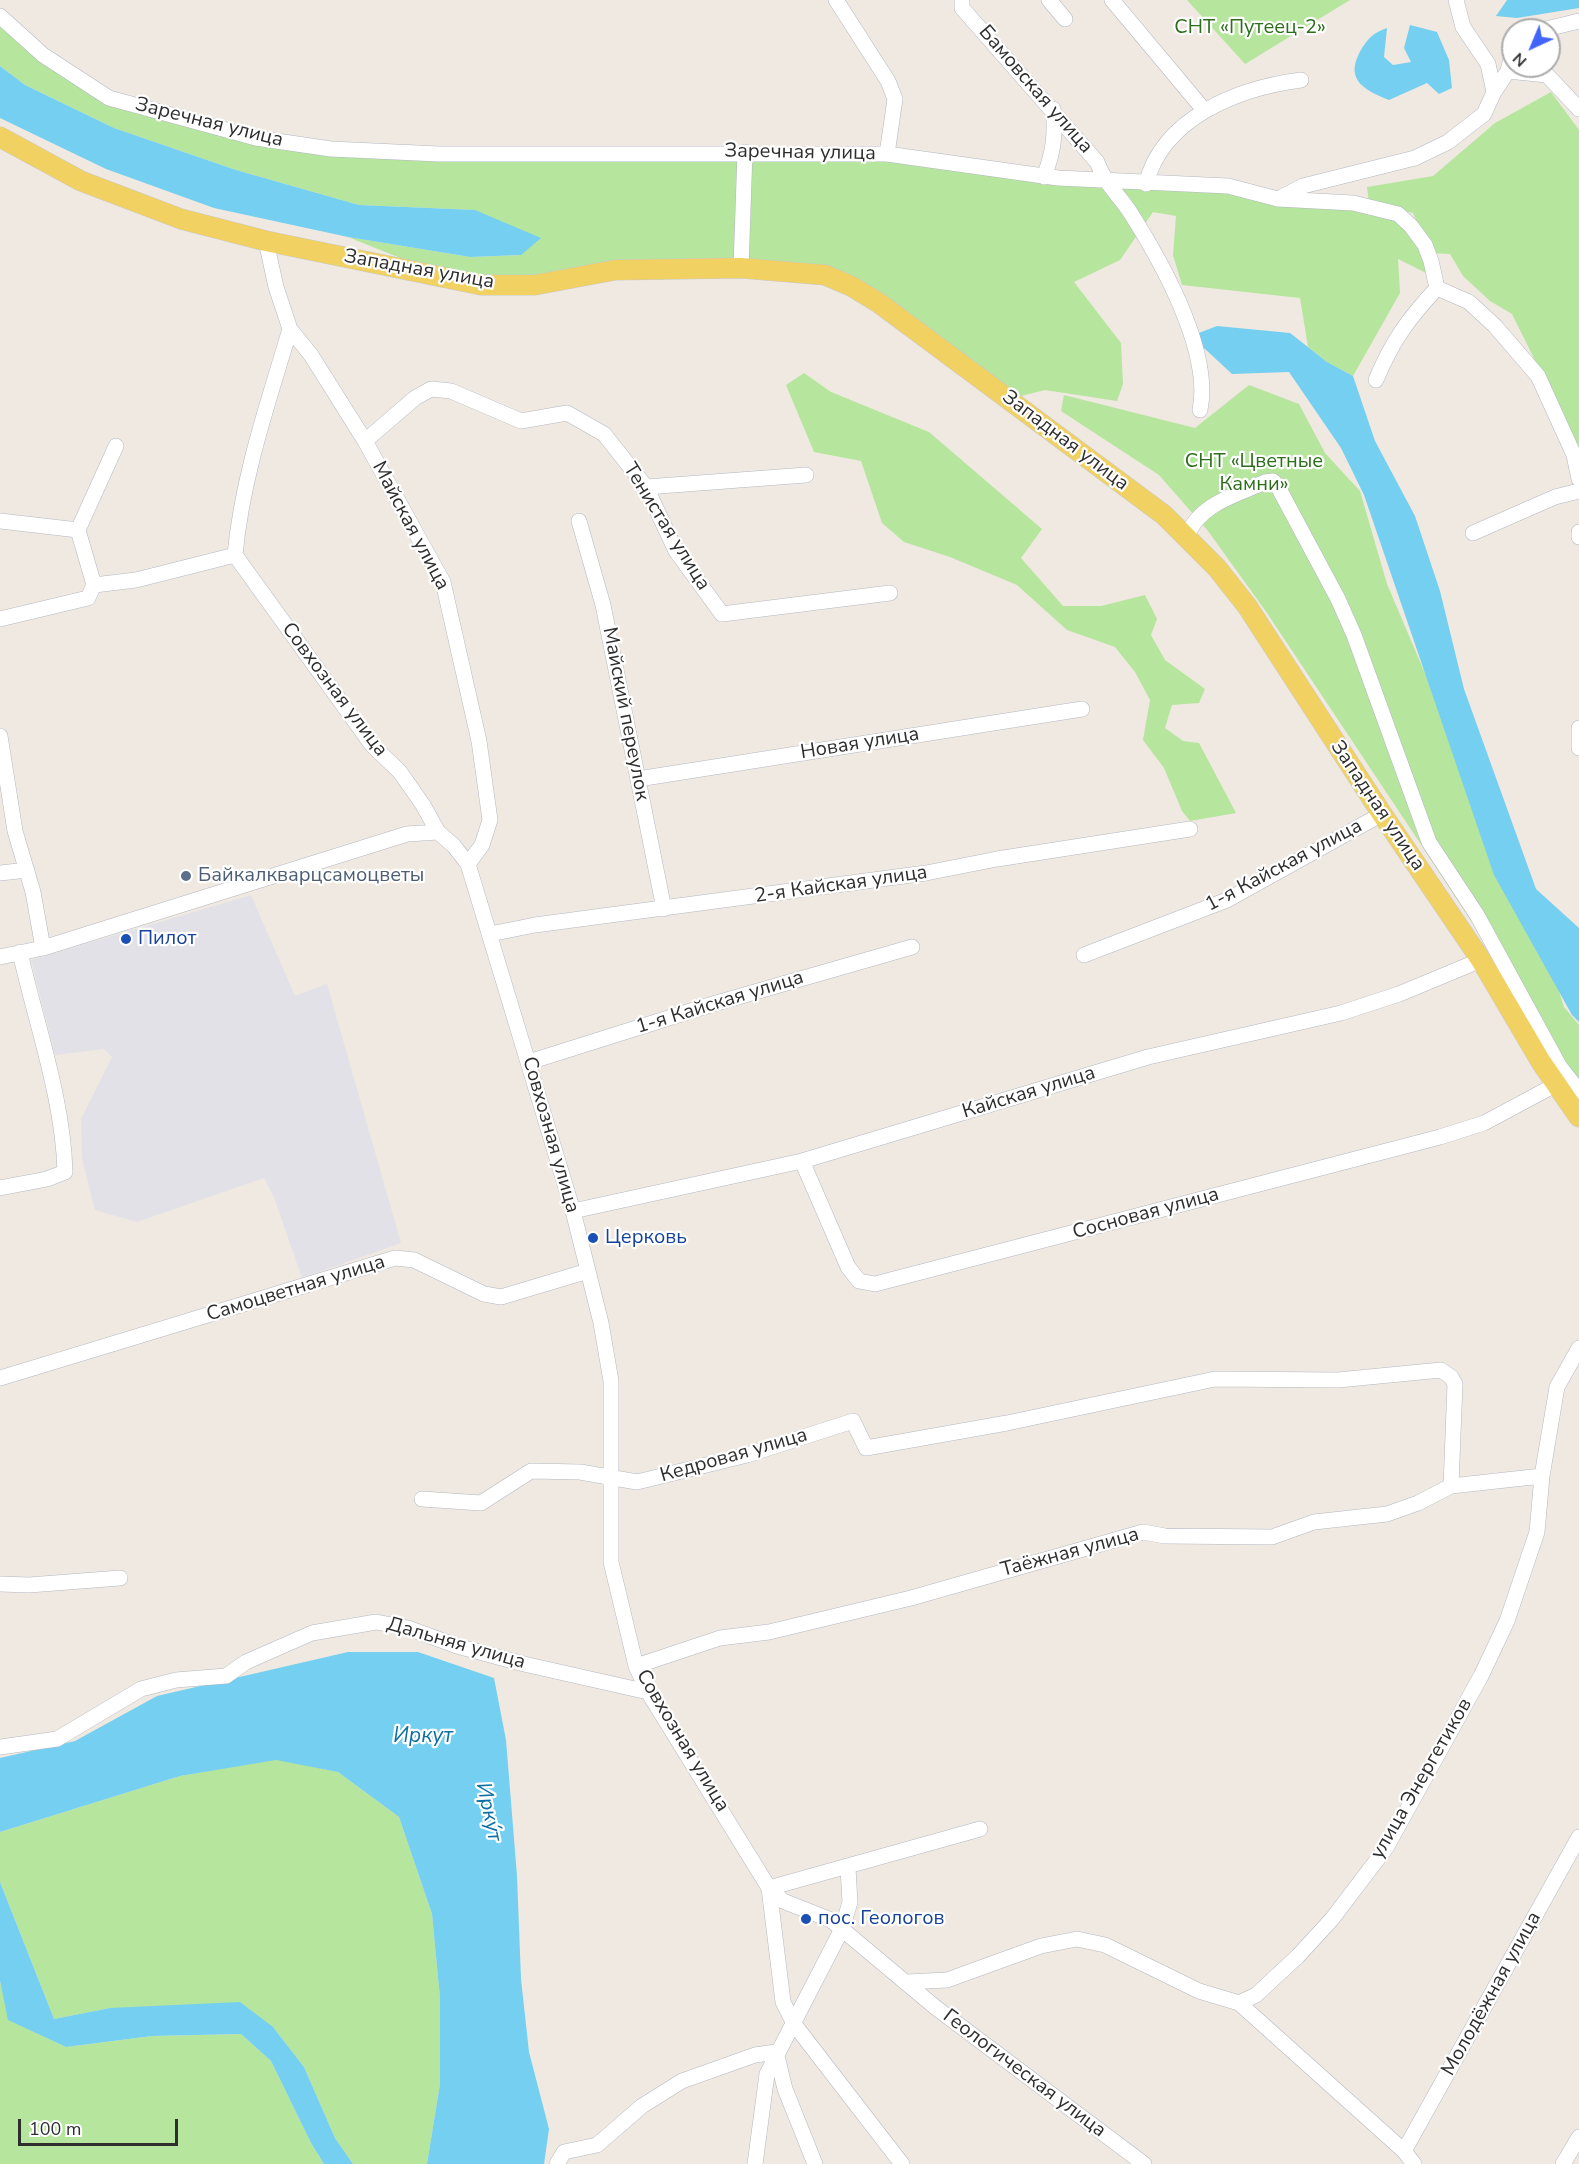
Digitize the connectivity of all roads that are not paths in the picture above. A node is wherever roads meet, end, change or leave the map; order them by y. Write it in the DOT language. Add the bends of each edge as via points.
graph roads {
  1 [pos="836,0"];
  2 [pos="1049,0"];
  3 [pos="1112,0"];
  4 [pos="1456,0"];
  5 [pos="960,2"];
  6 [pos="0,16"];
  7 [pos="1065,19"];
  8 [pos="1579,21"];
  9 [pos="1561,25"];
  10 [pos="1503,78"];
  11 [pos="1550,78"];
  12 [pos="1301,80"];
  13 [pos="1494,92"];
  14 [pos="1053,109"];
  15 [pos="1579,109"];
  16 [pos="1204,110"];
  17 [pos="0,137"];
  18 [pos="745,152"];
  19 [pos="887,154"];
  20 [pos="1349,175"];
  21 [pos="1044,177"];
  22 [pos="1104,180"];
  23 [pos="1146,184"];
  24 [pos="1278,199"];
  25 [pos="1353,203"];
  26 [pos="266,241"];
  27 [pos="741,268"];
  28 [pos="1437,288"];
  29 [pos="290,329"];
  30 [pos="1376,380"];
  31 [pos="1200,410"];
  32 [pos="365,441"];
  33 [pos="116,446"];
  34 [pos="806,475"];
  35 [pos="1579,479"];
  36 [pos="646,487"];
  37 [pos="1579,490"];
  38 [pos="0,521"];
  39 [pos="579,521"];
  40 [pos="78,530"];
  41 [pos="1579,532"];
  42 [pos="1473,533"];
  43 [pos="1187,536"];
  44 [pos="1579,537"];
  45 [pos="235,555"];
  46 [pos="94,585"];
  47 [pos="890,593"];
  48 [pos="0,620"];
  49 [pos="1082,709"];
  50 [pos="1579,728"];
  51 [pos="0,736"];
  52 [pos="1579,748"];
  53 [pos="638,779"];
  54 [pos="1382,814"];
  55 [pos="1190,829"];
  56 [pos="438,832"];
  57 [pos="468,864"];
  58 [pos="27,870"];
  59 [pos="0,873"];
  60 [pos="664,909"];
  61 [pos="490,934"];
  62 [pos="912,947"];
  63 [pos="43,948"];
  64 [pos="20,952"];
  65 [pos="1084,955"];
  66 [pos="0,957"];
  67 [pos="1481,960"];
  68 [pos="529,1062"];
  69 [pos="1555,1085"];
  70 [pos="1579,1091"];
  71 [pos="1579,1118"];
  72 [pos="802,1161"];
  73 [pos="0,1188"];
  74 [pos="573,1210"];
  75 [pos="588,1271"];
  76 [pos="1579,1348"];
  77 [pos="0,1378"];
  78 [pos="1542,1476"];
  79 [pos="613,1479"];
  80 [pos="1451,1486"];
  81 [pos="422,1499"];
  82 [pos="120,1578"];
  83 [pos="0,1584"];
  84 [pos="636,1666"];
  85 [pos="648,1692"];
  86 [pos="0,1747"];
  87 [pos="980,1828"];
  88 [pos="1579,1837"];
  89 [pos="848,1868"];
  90 [pos="769,1888"];
  91 [pos="843,1929"];
  92 [pos="907,1982"];
  93 [pos="1239,2003"];
  94 [pos="794,2024"];
  95 [pos="776,2052"];
  96 [pos="1579,2137"];
  97 [pos="1404,2151"];
  98 [pos="1579,2160"];
  99 [pos="557,2164"];
  100 [pos="755,2164"];
  101 [pos="815,2164"];
  102 [pos="902,2164"];
  103 [pos="1144,2164"];
  104 [pos="1414,2164"];
  105 [pos="1564,2164"];
  1 -- 19 [label="street" via="888,81 895,99"];
  2 -- 7 [label="street"];
  3 -- 16 [label="street"];
  4 -- 13 [label="street" via="1463,27 1488,64"];
  5 -- 14 [label="street, Бамовская улица"];
  6 -- 18 [label="street, Заречная улица" via="43,56 109,98 256,138 331,149 439,154"];
  8 -- 9 [label="street"];
  10 -- 13 [label="street"];
  11 -- 15 [label="street"];
  12 -- 16 [label="street" via="1277,83"];
  13 -- 20 [label="street" via="1484,114 1448,142 1415,159"];
  14 -- 21 [label="street" via="1054,152"];
  14 -- 22 [label="street, Бамовская улица" via="1097,162"];
  16 -- 23 [label="street" via="1183,125 1166,146"];
  17 -- 26 [label="main road, Западная улица" via="81,181 124,199 181,219"];
  18 -- 19 [label="street, Заречная улица"];
  18 -- 27 [label="street"];
  19 -- 21 [label="street, Заречная улица"];
  20 -- 24 [label="street" via="1303,186"];
  20 -- 25 [label="street"];
  21 -- 22 [label="street, Заречная улица"];
  22 -- 23 [label="street, Заречная улица"];
  22 -- 31 [label="street, Бамовская улица" via="1128,210 1178,302 1200,372"];
  23 -- 24 [label="street, Заречная улица" via="1228,186"];
  24 -- 25 [label="street, Заречная улица"];
  25 -- 28 [label="street, Заречная улица" via="1398,214 1411,226 1425,244"];
  26 -- 27 [label="main road, Западная улица" via="481,285 535,285 615,270"];
  26 -- 29 [label="street, Майская улица"];
  27 -- 43 [label="main road, Западная улица" via="825,275 851,286 1026,412"];
  28 -- 30 [label="street" via="1414,311 1394,341"];
  28 -- 35 [label="street" via="1469,302 1538,376 1574,455"];
  29 -- 32 [label="street, Майская улица"];
  29 -- 45 [label="street" via="259,436 238,524"];
  32 -- 36 [label="street, Тенистая улица" via="431,389 451,391 521,421 567,413 604,434"];
  32 -- 57 [label="street, Майская улица" via="446,593 479,741 490,820 482,845"];
  33 -- 40 [label="street"];
  34 -- 36 [label="street"];
  36 -- 47 [label="street, Тенистая улица" via="676,551 722,614"];
  37 -- 42 [label="street"];
  38 -- 40 [label="street"];
  39 -- 53 [label="street, Майский переулок" via="603,605"];
  40 -- 46 [label="street"];
  41 -- 44 [label="street"];
  43 -- 54 [label="main road, Западная улица" via="1247,606"];
  43 -- 70 [label="street" via="1192,523 1208,509 1265,482 1278,485 1354,635 1430,842 1477,915 1560,1067"];
  45 -- 46 [label="street" via="136,580"];
  45 -- 56 [label="street, Совхозная улица" via="372,745 400,772"];
  46 -- 48 [label="street" via="88,598"];
  49 -- 53 [label="street, Новая улица"];
  50 -- 52 [label="street"];
  51 -- 58 [label="street" via="15,831"];
  53 -- 60 [label="street, Майский переулок"];
  54 -- 65 [label="street, 1-я Кайская улица" via="1227,900"];
  54 -- 67 [label="main road, Западная улица"];
  55 -- 60 [label="street, 2-я Кайская улица" via="926,873"];
  56 -- 57 [label="street, Совхозная улица"];
  56 -- 63 [label="street" via="407,834"];
  57 -- 61 [label="street, Совхозная улица"];
  58 -- 59 [label="street"];
  58 -- 63 [label="street"];
  60 -- 61 [label="street, 2-я Кайская улица"];
  61 -- 68 [label="street, Совхозная улица"];
  62 -- 68 [label="street, 1-я Кайская улица"];
  63 -- 64 [label="street"];
  64 -- 66 [label="street"];
  64 -- 73 [label="street" via="64,1132 65,1172"];
  67 -- 69 [label="main road, Западная улица"];
  67 -- 72 [label="street, Кайская улица" via="1341,1013 1148,1057"];
  68 -- 74 [label="street, Совхозная улица"];
  69 -- 71 [label="main road, Западная улица"];
  69 -- 72 [label="street, Сосновая улица" via="1484,1123 1440,1137 875,1284 859,1281 848,1267"];
  72 -- 74 [label="street, Кайская улица"];
  74 -- 75 [label="street, Совхозная улица"];
  75 -- 77 [label="street, Самоцветная улица" via="501,1297 484,1294 414,1260 394,1258"];
  75 -- 79 [label="street, Совхозная улица" via="611,1381"];
  76 -- 78 [label="street, улица Энергетиков" via="1557,1387"];
  78 -- 80 [label="street, Таёжная улица"];
  78 -- 93 [label="street, улица Энергетиков" via="1537,1532 1507,1621 1386,1848 1298,1956 1256,1995"];
  79 -- 80 [label="street, Кедровая улица" via="637,1482 662,1477 747,1455 853,1420 866,1448 1215,1379 1338,1380 1440,1370 1455,1384"];
  79 -- 81 [label="street, Кедровая улица" via="580,1472 531,1471 481,1503"];
  79 -- 84 [label="street, Совхозная улица" via="611,1562"];
  80 -- 84 [label="street, Таёжная улица" via="1387,1514 1314,1522 1272,1537 1165,1536 1143,1532 901,1600 769,1632 720,1638"];
  82 -- 83 [label="street"];
  84 -- 85 [label="street, Совхозная улица"];
  85 -- 86 [label="street, Дальняя улица" via="524,1664 376,1622 312,1633 246,1662 226,1676 176,1680 141,1689 57,1739"];
  85 -- 90 [label="street, Совхозная улица"];
  87 -- 89 [label="street"];
  88 -- 97 [label="street, Молодёжная улица"];
  89 -- 90 [label="street"];
  89 -- 91 [label="street" via="850,1902"];
  90 -- 91 [label="street, Геологическая улица" via="783,1901 826,1917"];
  90 -- 94 [label="street, Совхозная улица" via="783,2002"];
  91 -- 92 [label="street, Геологическая улица"];
  91 -- 94 [label="street"];
  92 -- 93 [label="street" via="947,1980 1041,1946 1077,1939 1106,1944 1199,1991"];
  92 -- 103 [label="street, Геологическая улица" via="963,2029"];
  93 -- 97 [label="street"];
  94 -- 95 [label="street"];
  94 -- 102 [label="street, Совхозная улица"];
  95 -- 99 [label="street" via="755,2055 682,2081 642,2106 597,2145 564,2151"];
  95 -- 100 [label="street" via="767,2074"];
  95 -- 101 [label="street" via="785,2089"];
  96 -- 105 [label="street"];
  97 -- 104 [label="street"];
  98 -- 105 [label="street"];
}
